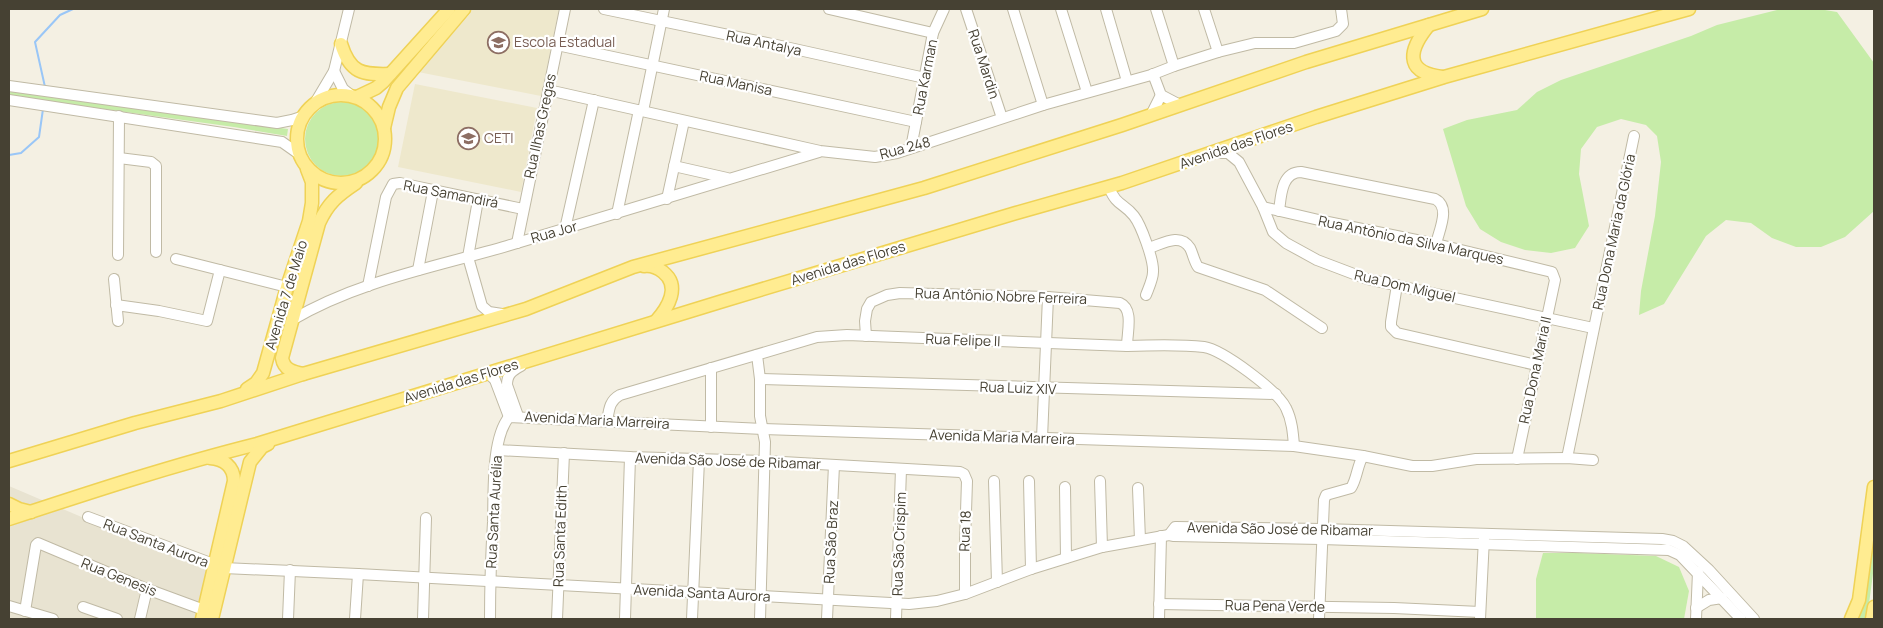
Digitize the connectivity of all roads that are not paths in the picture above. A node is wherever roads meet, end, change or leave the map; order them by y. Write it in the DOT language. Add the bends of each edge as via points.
graph roads {
  1 [pos="349,9"];
  2 [pos="449,9"];
  3 [pos="464,9"];
  4 [pos="565,9"];
  5 [pos="604,9"];
  6 [pos="664,9"];
  7 [pos="829,9"];
  8 [pos="944,9"];
  9 [pos="966,9"];
  10 [pos="1013,9"];
  11 [pos="1062,9"];
  12 [pos="1106,9"];
  13 [pos="1156,9"];
  14 [pos="1204,9"];
  15 [pos="1341,9"];
  16 [pos="1482,9"];
  17 [pos="1658,9"];
  18 [pos="1688,9"];
  19 [pos="662,21"];
  20 [pos="1644,22"];
  21 [pos="1429,25"];
  22 [pos="933,33"];
  23 [pos="341,44"];
  24 [pos="557,45"];
  25 [pos="1218,52"];
  26 [pos="652,65"];
  27 [pos="1174,66"];
  28 [pos="334,71"];
  29 [pos="390,74"];
  30 [pos="1153,74"];
  31 [pos="1444,77"];
  32 [pos="925,78"];
  33 [pos="1128,82"];
  34 [pos="9,86"];
  35 [pos="548,90"];
  36 [pos="1087,92"];
  37 [pos="1160,95"];
  38 [pos="354,97"];
  39 [pos="9,100"];
  40 [pos="594,100"];
  41 [pos="315,103"];
  42 [pos="1043,105"];
  43 [pos="1180,105"];
  44 [pos="641,110"];
  45 [pos="1151,115"];
  46 [pos="119,116"];
  47 [pos="304,116"];
  48 [pos="1002,118"];
  49 [pos="684,121"];
  50 [pos="916,122"];
  51 [pos="384,128"];
  52 [pos="1634,136"];
  53 [pos="1261,137"];
  54 [pos="911,148"];
  55 [pos="820,151"];
  56 [pos="1213,153"];
  57 [pos="299,154"];
  58 [pos="119,158"];
  59 [pos="1239,162"];
  60 [pos="674,166"];
  61 [pos="306,167"];
  62 [pos="728,178"];
  63 [pos="361,179"];
  64 [pos="1109,187"];
  65 [pos="433,191"];
  66 [pos="667,199"];
  67 [pos="478,200"];
  68 [pos="1263,207"];
  69 [pos="523,209"];
  70 [pos="1279,211"];
  71 [pos="617,214"];
  72 [pos="566,229"];
  73 [pos="517,243"];
  74 [pos="1436,244"];
  75 [pos="1148,248"];
  76 [pos="156,252"];
  77 [pos="118,255"];
  78 [pos="468,257"];
  79 [pos="176,259"];
  80 [pos="633,267"];
  81 [pos="220,270"];
  82 [pos="418,270"];
  83 [pos="114,279"];
  84 [pos="1555,280"];
  85 [pos="1397,285"];
  86 [pos="368,286"];
  87 [pos="287,287"];
  88 [pos="1146,295"];
  89 [pos="1048,297"];
  90 [pos="116,305"];
  91 [pos="482,306"];
  92 [pos="506,314"];
  93 [pos="1546,318"];
  94 [pos="292,320"];
  95 [pos="118,321"];
  96 [pos="656,321"];
  97 [pos="468,326"];
  98 [pos="1322,328"];
  99 [pos="1593,328"];
  100 [pos="866,336"];
  101 [pos="1046,343"];
  102 [pos="1127,346"];
  103 [pos="758,355"];
  104 [pos="542,356"];
  105 [pos="1536,364"];
  106 [pos="710,368"];
  107 [pos="488,373"];
  108 [pos="304,374"];
  109 [pos="760,379"];
  110 [pos="1043,388"];
  111 [pos="1276,394"];
  112 [pos="221,401"];
  113 [pos="513,416"];
  114 [pos="607,422"];
  115 [pos="711,427"];
  116 [pos="763,429"];
  117 [pos="286,435"];
  118 [pos="1042,438"];
  119 [pos="1294,446"];
  120 [pos="497,450"];
  121 [pos="564,453"];
  122 [pos="1363,456"];
  123 [pos="630,457"];
  124 [pos="202,458"];
  125 [pos="1567,458"];
  126 [pos="1517,459"];
  127 [pos="699,460"];
  128 [pos="1593,460"];
  129 [pos="765,461"];
  130 [pos="11,462"];
  131 [pos="834,465"];
  132 [pos="901,469"];
  133 [pos="960,472"];
  134 [pos="994,480"];
  135 [pos="1029,481"];
  136 [pos="1100,481"];
  137 [pos="1064,487"];
  138 [pos="1874,487"];
  139 [pos="1138,488"];
  140 [pos="9,504"];
  141 [pos="31,512"];
  142 [pos="88,518"];
  143 [pos="426,518"];
  144 [pos="9,519"];
  145 [pos="1322,534"];
  146 [pos="1165,535"];
  147 [pos="1484,539"];
  148 [pos="1140,540"];
  149 [pos="1102,547"];
  150 [pos="1066,558"];
  151 [pos="220,567"];
  152 [pos="1031,569"];
  153 [pos="290,570"];
  154 [pos="1698,572"];
  155 [pos="358,574"];
  156 [pos="425,578"];
  157 [pos="490,581"];
  158 [pos="997,582"];
  159 [pos="558,585"];
  160 [pos="1716,585"];
  161 [pos="147,589"];
  162 [pos="626,589"];
  163 [pos="693,593"];
  164 [pos="965,594"];
  165 [pos="761,596"];
  166 [pos="1722,598"];
  167 [pos="828,599"];
  168 [pos="897,604"];
  169 [pos="1159,604"];
  170 [pos="9,606"];
  171 [pos="1320,606"];
  172 [pos="83,607"];
  173 [pos="1874,607"];
  174 [pos="1696,608"];
  175 [pos="25,611"];
  176 [pos="1480,615"];
  177 [pos="206,616"];
  178 [pos="53,619"];
  179 [pos="117,619"];
  180 [pos="140,619"];
  181 [pos="288,619"];
  182 [pos="356,619"];
  183 [pos="423,619"];
  184 [pos="490,619"];
  185 [pos="557,619"];
  186 [pos="625,619"];
  187 [pos="692,619"];
  188 [pos="760,619"];
  189 [pos="827,619"];
  190 [pos="896,619"];
  191 [pos="1159,619"];
  192 [pos="1319,619"];
  193 [pos="1696,619"];
  194 [pos="1741,619"];
  195 [pos="1754,619"];
  196 [pos="1852,619"];
  197 [pos="1872,619"];
  1 -- 23 [label="street"];
  2 -- 29 [label="main road"];
  3 -- 51 [label="main road" via="396,88"];
  4 -- 24 [label="street, Rua Ilhas Gregas"];
  5 -- 19 [label="street, Rua Antalya"];
  6 -- 19 [label="street"];
  7 -- 22 [label="street"];
  8 -- 22 [label="street, Rua Karman"];
  9 -- 48 [label="street, Rua Mardin"];
  10 -- 42 [label="street"];
  11 -- 36 [label="street"];
  12 -- 33 [label="street"];
  13 -- 27 [label="street"];
  14 -- 25 [label="street"];
  15 -- 25 [label="street, Rua 248" via="1343,24 1336,31 1294,43 1255,43"];
  16 -- 21 [label="main road"];
  17 -- 20 [label="main road"];
  18 -- 20 [label="main road, Avenida das Flores"];
  19 -- 26 [label="street"];
  19 -- 32 [label="street, Rua Antalya"];
  20 -- 31 [label="main road, Avenida das Flores"];
  21 -- 31 [label="main road" via="1414,48 1414,60 1428,75"];
  21 -- 43 [label="main road"];
  22 -- 32 [label="street, Rua Karman"];
  23 -- 28 [label="street"];
  23 -- 29 [label="main road" via="344,56 354,69 369,74"];
  24 -- 26 [label="street, Rua Manisa"];
  24 -- 35 [label="street, Rua Ilhas Gregas"];
  25 -- 27 [label="street, Rua 248"];
  26 -- 44 [label="street"];
  26 -- 50 [label="street, Rua Manisa"];
  27 -- 30 [label="street, Rua 248"];
  28 -- 38 [label="street" via="343,89"];
  28 -- 41 [label="street"];
  29 -- 38 [label="main road" via="376,88"];
  30 -- 33 [label="street, Rua 248"];
  30 -- 37 [label="street"];
  31 -- 53 [label="main road, Avenida das Flores"];
  32 -- 50 [label="street, Rua Karman"];
  33 -- 36 [label="street, Rua 248"];
  34 -- 47 [label="street" via="264,121 285,122"];
  35 -- 40 [label="street, Rua 248"];
  35 -- 69 [label="street, Rua Ilhas Gregas"];
  36 -- 42 [label="street, Rua 248"];
  37 -- 43 [label="street"];
  37 -- 45 [label="street"];
  38 -- 41 [label="main road" via="339,95"];
  38 -- 51 [label="main road" via="369,104 379,115"];
  39 -- 46 [label="street"];
  40 -- 44 [label="street, Rua 248"];
  40 -- 72 [label="street"];
  41 -- 47 [label="main road"];
  42 -- 48 [label="street, Rua 248"];
  43 -- 45 [label="main road"];
  44 -- 49 [label="street, Rua 248"];
  44 -- 71 [label="street"];
  45 -- 80 [label="main road" via="924,188"];
  46 -- 57 [label="street" via="282,142"];
  46 -- 58 [label="street"];
  47 -- 57 [label="main road" via="298,132"];
  48 -- 54 [label="street, Rua 248"];
  49 -- 55 [label="street, Rua 248"];
  49 -- 60 [label="street"];
  50 -- 54 [label="street, Rua Karman"];
  51 -- 63 [label="main road" via="386,143 382,158"];
  52 -- 99 [label="street, Rua Dona Maria da Glória"];
  53 -- 56 [label="main road, Avenida das Flores"];
  53 -- 59 [label="street" via="1241,149"];
  54 -- 55 [label="street, Rua 248" via="875,157"];
  55 -- 62 [label="street, Rua Jor"];
  56 -- 59 [label="street" via="1228,153"];
  56 -- 64 [label="main road, Avenida das Flores"];
  57 -- 61 [label="main road"];
  58 -- 76 [label="street" via="151,162 156,166"];
  58 -- 77 [label="street"];
  59 -- 68 [label="street, Rua Dom Miguel"];
  60 -- 62 [label="street"];
  60 -- 66 [label="street"];
  61 -- 63 [label="main road" via="322,180 341,184"];
  61 -- 87 [label="main road, Avenida 7 de Maio" via="312,182 312,203"];
  62 -- 66 [label="street, Rua Jor"];
  63 -- 94 [label="main road, Avenida 7 de Maio" via="330,202 319,223"];
  64 -- 75 [label="street" via="1113,198 1135,216"];
  64 -- 96 [label="main road, Avenida das Flores"];
  65 -- 67 [label="street, Rua Samandirá"];
  65 -- 82 [label="street"];
  65 -- 86 [label="street, Rua Samandirá" via="395,183 390,187"];
  66 -- 71 [label="street, Rua Jor"];
  67 -- 69 [label="street, Rua Samandirá"];
  67 -- 78 [label="street"];
  68 -- 70 [label="street, Rua Antônio da Silva Marques"];
  68 -- 85 [label="street, Rua Dom Miguel" via="1274,232 1286,243 1341,270"];
  69 -- 73 [label="street, Rua Ilhas Gregas"];
  70 -- 74 [label="street, Rua Antônio da Silva Marques"];
  70 -- 74 [label="street" via="1284,184 1295,172 1435,199 1444,206"];
  71 -- 72 [label="street, Rua Jor"];
  72 -- 73 [label="street, Rua Jor"];
  73 -- 78 [label="street, Rua Jor"];
  74 -- 84 [label="street, Rua Antônio da Silva Marques" via="1548,270"];
  75 -- 88 [label="street" via="1153,274"];
  75 -- 98 [label="street" via="1176,239 1182,241 1189,246 1198,267 1266,290"];
  78 -- 82 [label="street, Rua Jor"];
  78 -- 91 [label="street"];
  79 -- 81 [label="street"];
  80 -- 92 [label="main road"];
  80 -- 96 [label="main road" via="659,269 672,284 665,311"];
  81 -- 87 [label="street"];
  81 -- 90 [label="street" via="207,321"];
  82 -- 86 [label="street, Rua Jor"];
  83 -- 90 [label="street"];
  84 -- 93 [label="street, Rua Dona Maria II"];
  85 -- 93 [label="street, Rua Dom Miguel"];
  85 -- 105 [label="street" via="1391,327 1397,333"];
  86 -- 94 [label="street, Rua Jor"];
  87 -- 112 [label="main road, Avenida 7 de Maio" via="263,373 251,387"];
  89 -- 100 [label="street, Rua Antônio Nobre Ferreira" via="920,292 887,295 871,302 867,309"];
  89 -- 101 [label="street"];
  89 -- 102 [label="street, Rua Antônio Nobre Ferreira" via="1124,304 1128,311"];
  90 -- 95 [label="street"];
  91 -- 92 [label="street" via="495,314"];
  91 -- 97 [label="street"];
  92 -- 97 [label="main road"];
  93 -- 99 [label="street, Rua Dom Miguel"];
  93 -- 105 [label="street, Rua Dona Maria II"];
  94 -- 108 [label="main road, Avenida 7 de Maio" via="283,364 293,372"];
  96 -- 104 [label="main road, Avenida das Flores"];
  97 -- 108 [label="main road"];
  99 -- 125 [label="street"];
  100 -- 101 [label="street, Rua Felipe II"];
  100 -- 103 [label="street, Rua Felipe II" via="818,337"];
  101 -- 102 [label="street, Rua Felipe II"];
  101 -- 110 [label="street"];
  102 -- 111 [label="street, Rua Felipe II" via="1217,351"];
  103 -- 106 [label="street, Rua Felipe II"];
  103 -- 109 [label="street"];
  104 -- 107 [label="main road, Avenida das Flores"];
  104 -- 113 [label="street, Avenida Maria Marreira" via="509,374 507,385"];
  105 -- 126 [label="street, Rua Dona Maria II"];
  106 -- 114 [label="street, Rua Felipe II" via="614,398"];
  106 -- 115 [label="street"];
  107 -- 113 [label="street, Avenida Maria Marreira" via="495,380"];
  107 -- 117 [label="main road, Avenida das Flores"];
  108 -- 112 [label="main road"];
  109 -- 110 [label="street, Rua Luiz XIV"];
  109 -- 116 [label="street"];
  110 -- 111 [label="street, Rua Luiz XIV"];
  110 -- 118 [label="street"];
  111 -- 119 [label="street, Rua Felipe II" via="1292,423"];
  112 -- 130 [label="main road" via="135,423"];
  113 -- 114 [label="street, Avenida Maria Marreira"];
  113 -- 120 [label="street, Rua Santa Aurélia" via="503,426"];
  114 -- 115 [label="street, Avenida Maria Marreira"];
  115 -- 116 [label="street, Avenida Maria Marreira"];
  116 -- 118 [label="street, Avenida Maria Marreira"];
  116 -- 129 [label="street"];
  117 -- 124 [label="main road, Avenida das Flores"];
  117 -- 151 [label="main road" via="262,447 250,462"];
  118 -- 119 [label="street, Avenida Maria Marreira"];
  119 -- 122 [label="street, Avenida Maria Marreira"];
  120 -- 121 [label="street, Avenida São José de Ribamar"];
  120 -- 157 [label="street, Rua Santa Aurélia"];
  121 -- 123 [label="street, Avenida São José de Ribamar"];
  121 -- 159 [label="street, Rua Santa Edith"];
  122 -- 126 [label="street, Avenida Maria Marreira" via="1412,466"];
  122 -- 145 [label="street" via="1350,488 1326,495"];
  123 -- 127 [label="street, Avenida São José de Ribamar"];
  123 -- 162 [label="street"];
  124 -- 141 [label="main road, Avenida das Flores"];
  124 -- 151 [label="main road" via="221,460 234,476"];
  125 -- 126 [label="street, Avenida Maria Marreira"];
  125 -- 128 [label="street, Avenida Maria Marreira"];
  127 -- 129 [label="street, Avenida São José de Ribamar"];
  127 -- 163 [label="street"];
  129 -- 131 [label="street, Avenida São José de Ribamar"];
  129 -- 165 [label="street"];
  131 -- 132 [label="street, Avenida São José de Ribamar"];
  131 -- 167 [label="street, Rua São Braz"];
  132 -- 133 [label="street, Avenida São José de Ribamar"];
  132 -- 168 [label="street, Rua São Crispim"];
  133 -- 164 [label="street, Rua 18" via="967,481"];
  134 -- 158 [label="street"];
  135 -- 152 [label="street"];
  136 -- 149 [label="street"];
  137 -- 150 [label="street"];
  138 -- 196 [label="main road" via="1859,600"];
  139 -- 148 [label="street"];
  140 -- 141 [label="main road"];
  141 -- 144 [label="main road, Avenida das Flores"];
  142 -- 151 [label="street, Rua Santa Aurora"];
  143 -- 156 [label="street"];
  145 -- 146 [label="street, Avenida São José de Ribamar" via="1175,527"];
  145 -- 147 [label="street, Avenida São José de Ribamar"];
  145 -- 171 [label="street"];
  146 -- 148 [label="street, Avenida Santa Aurora"];
  146 -- 169 [label="street"];
  147 -- 154 [label="street, Avenida São José de Ribamar" via="1669,550 1680,555"];
  147 -- 160 [label="street, Avenida São José de Ribamar" via="1668,540 1683,546"];
  147 -- 176 [label="street"];
  148 -- 149 [label="street, Avenida Santa Aurora"];
  149 -- 150 [label="street, Avenida Santa Aurora"];
  150 -- 152 [label="street, Avenida Santa Aurora"];
  151 -- 153 [label="street, Avenida Santa Aurora"];
  151 -- 177 [label="main road"];
  152 -- 158 [label="street, Avenida Santa Aurora"];
  153 -- 155 [label="street, Avenida Santa Aurora"];
  153 -- 181 [label="street"];
  154 -- 160 [label="street, Avenida São José de Ribamar"];
  154 -- 174 [label="street"];
  155 -- 156 [label="street, Avenida Santa Aurora"];
  155 -- 182 [label="street"];
  156 -- 157 [label="street, Avenida Santa Aurora"];
  156 -- 183 [label="street"];
  157 -- 159 [label="street, Avenida Santa Aurora"];
  157 -- 184 [label="street, Rua Santa Aurélia"];
  158 -- 164 [label="street, Avenida Santa Aurora"];
  159 -- 162 [label="street, Avenida Santa Aurora"];
  159 -- 185 [label="street, Rua Santa Edith"];
  160 -- 166 [label="street, Avenida São José de Ribamar"];
  160 -- 195 [label="street, Avenida São José de Ribamar"];
  161 -- 175 [label="street, Rua Genesis" via="38,543"];
  161 -- 177 [label="street, Rua Genesis"];
  161 -- 180 [label="street"];
  162 -- 163 [label="street, Avenida Santa Aurora"];
  162 -- 186 [label="street"];
  163 -- 165 [label="street, Avenida Santa Aurora"];
  163 -- 187 [label="street"];
  164 -- 168 [label="street, Avenida Santa Aurora" via="937,601"];
  165 -- 167 [label="street, Avenida Santa Aurora"];
  165 -- 188 [label="street"];
  166 -- 174 [label="street" via="1709,600"];
  166 -- 194 [label="street, Avenida São José de Ribamar"];
  167 -- 168 [label="street, Avenida Santa Aurora"];
  167 -- 189 [label="street, Rua São Braz"];
  168 -- 190 [label="street, Rua São Crispim"];
  169 -- 171 [label="street, Rua Pena Verde"];
  169 -- 191 [label="street"];
  170 -- 175 [label="street"];
  171 -- 176 [label="street, Rua Pena Verde"];
  171 -- 192 [label="street"];
  172 -- 179 [label="street"];
  173 -- 197 [label="main road"];
  174 -- 193 [label="street"];
  175 -- 178 [label="street"];
}
